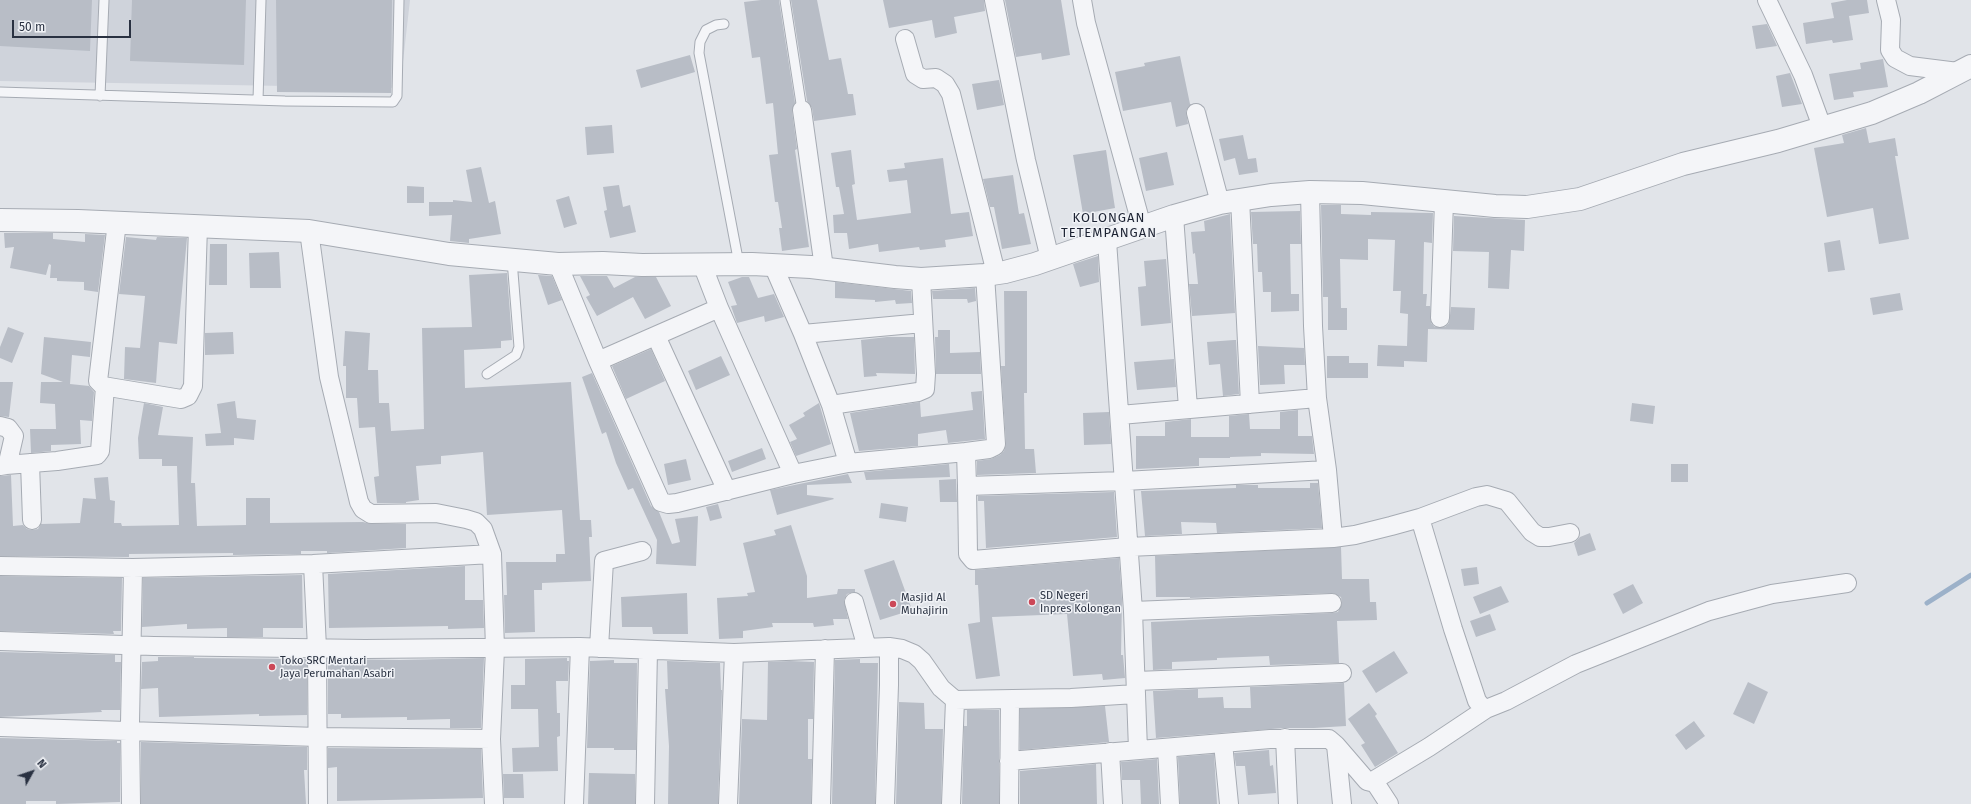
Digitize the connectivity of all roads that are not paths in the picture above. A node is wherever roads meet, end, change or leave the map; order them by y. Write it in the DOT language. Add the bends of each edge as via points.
graph roads {
  1 [pos="104,0"];
  2 [pos="260,0"];
  3 [pos="399,0"];
  4 [pos="785,0"];
  5 [pos="994,0"];
  6 [pos="1082,0"];
  7 [pos="1767,0"];
  8 [pos="1886,0"];
  9 [pos="724,24"];
  10 [pos="905,39"];
  11 [pos="1965,69"];
  12 [pos="0,92"];
  13 [pos="100,96"];
  14 [pos="258,100"];
  15 [pos="802,110"];
  16 [pos="1196,113"];
  17 [pos="1822,127"];
  18 [pos="1310,192"];
  19 [pos="1230,201"];
  20 [pos="1444,202"];
  21 [pos="1174,216"];
  22 [pos="0,220"];
  23 [pos="116,222"];
  24 [pos="198,226"];
  25 [pos="1142,227"];
  26 [pos="309,231"];
  27 [pos="1107,241"];
  28 [pos="512,260"];
  29 [pos="1050,260"];
  30 [pos="558,264"];
  31 [pos="702,264"];
  32 [pos="739,264"];
  33 [pos="773,265"];
  34 [pos="824,268"];
  35 [pos="990,274"];
  36 [pos="921,278"];
  37 [pos="719,308"];
  38 [pos="1440,318"];
  39 [pos="923,323"];
  40 [pos="803,334"];
  41 [pos="656,336"];
  42 [pos="598,361"];
  43 [pos="487,374"];
  44 [pos="105,387"];
  45 [pos="1317,398"];
  46 [pos="1250,404"];
  47 [pos="831,406"];
  48 [pos="1188,408"];
  49 [pos="1120,415"];
  50 [pos="0,426"];
  51 [pos="966,452"];
  52 [pos="30,463"];
  53 [pos="848,463"];
  54 [pos="3,466"];
  55 [pos="1327,470"];
  56 [pos="793,474"];
  57 [pos="1124,481"];
  58 [pos="968,486"];
  59 [pos="727,491"];
  60 [pos="1420,518"];
  61 [pos="32,520"];
  62 [pos="1570,533"];
  63 [pos="1333,538"];
  64 [pos="1128,547"];
  65 [pos="642,551"];
  66 [pos="492,554"];
  67 [pos="313,564"];
  68 [pos="0,566"];
  69 [pos="133,568"];
  70 [pos="1847,583"];
  71 [pos="854,602"];
  72 [pos="1332,603"];
  73 [pos="1133,611"];
  74 [pos="0,641"];
  75 [pos="132,645"];
  76 [pos="580,647"];
  77 [pos="889,647"];
  78 [pos="317,648"];
  79 [pos="599,648"];
  80 [pos="866,648"];
  81 [pos="495,649"];
  82 [pos="825,649"];
  83 [pos="648,650"];
  84 [pos="734,653"];
  85 [pos="1342,673"];
  86 [pos="1136,688"];
  87 [pos="956,700"];
  88 [pos="1010,700"];
  89 [pos="1486,708"];
  90 [pos="0,727"];
  91 [pos="130,730"];
  92 [pos="318,737"];
  93 [pos="1286,738"];
  94 [pos="491,739"];
  95 [pos="1223,743"];
  96 [pos="1336,745"];
  97 [pos="1167,748"];
  98 [pos="1138,750"];
  99 [pos="1110,752"];
  100 [pos="1009,761"];
  101 [pos="1374,781"];
  102 [pos="131,804"];
  103 [pos="318,804"];
  104 [pos="494,804"];
  105 [pos="574,804"];
  106 [pos="645,804"];
  107 [pos="728,804"];
  108 [pos="821,804"];
  109 [pos="885,804"];
  110 [pos="951,804"];
  111 [pos="1009,804"];
  112 [pos="1113,804"];
  113 [pos="1170,804"];
  114 [pos="1229,804"];
  115 [pos="1288,804"];
  116 [pos="1342,804"];
  117 [pos="1389,804"];
  1 -- 13 [label="lane"];
  2 -- 14 [label="lane"];
  3 -- 14 [label="lane" via="397,96 394,101"];
  4 -- 15 [label="lane"];
  5 -- 29 [label="street" via="1026,160"];
  6 -- 25 [label="street" via="1086,23"];
  7 -- 17 [label="street" via="1789,42"];
  8 -- 11 [label="street" via="1891,20 1890,50 1895,58 1910,66"];
  9 -- 32 [label="lane" via="706,30 700,42 699,53"];
  10 -- 35 [label="street" via="916,74 923,78 936,78 945,84 951,94"];
  11 -- 17 [label="street" via="1919,94 1872,113"];
  12 -- 13 [label="lane"];
  13 -- 14 [label="lane"];
  15 -- 34 [label="street"];
  16 -- 19 [label="street"];
  17 -- 20 [label="street" via="1778,141 1683,164 1573,200 1527,207"];
  18 -- 19 [label="street"];
  18 -- 20 [label="street" via="1362,193"];
  18 -- 45 [label="street"];
  19 -- 21 [label="street"];
  19 -- 46 [label="street"];
  20 -- 38 [label="street"];
  21 -- 25 [label="street"];
  21 -- 48 [label="street"];
  22 -- 23 [label="street"];
  23 -- 24 [label="street"];
  23 -- 44 [label="street" via="98,375 99,383"];
  24 -- 26 [label="street"];
  24 -- 44 [label="street" via="194,375 191,392 182,399"];
  25 -- 27 [label="street"];
  26 -- 28 [label="street" via="449,254"];
  26 -- 66 [label="street" via="329,377 359,502 363,509 371,514 436,513 476,522 483,529"];
  27 -- 29 [label="street"];
  27 -- 49 [label="street"];
  28 -- 30 [label="street"];
  28 -- 43 [label="lane" via="519,347 516,355"];
  29 -- 35 [label="street"];
  30 -- 31 [label="street"];
  30 -- 42 [label="street"];
  31 -- 32 [label="street"];
  31 -- 37 [label="street"];
  32 -- 33 [label="street"];
  33 -- 34 [label="street"];
  33 -- 40 [label="street"];
  34 -- 36 [label="street"];
  35 -- 36 [label="street"];
  35 -- 51 [label="street" via="996,444 989,449"];
  36 -- 39 [label="street"];
  37 -- 41 [label="street"];
  37 -- 56 [label="street"];
  39 -- 40 [label="street"];
  39 -- 47 [label="street" via="925,389"];
  40 -- 47 [label="street"];
  41 -- 42 [label="street"];
  41 -- 59 [label="street"];
  42 -- 59 [label="street" via="660,502 677,503"];
  44 -- 52 [label="street" via="100,451 97,455"];
  45 -- 46 [label="street"];
  45 -- 55 [label="street"];
  46 -- 48 [label="street"];
  47 -- 53 [label="street"];
  48 -- 49 [label="street"];
  49 -- 57 [label="street"];
  50 -- 54 [label="street" via="8,428 14,436"];
  51 -- 53 [label="street"];
  51 -- 58 [label="street"];
  52 -- 54 [label="street"];
  52 -- 61 [label="street"];
  53 -- 56 [label="street"];
  55 -- 57 [label="street"];
  55 -- 63 [label="street"];
  56 -- 59 [label="street"];
  57 -- 58 [label="street"];
  57 -- 64 [label="street"];
  58 -- 64 [label="street" via="968,554 973,560"];
  60 -- 62 [label="street" via="1487,495 1507,501 1532,532 1540,537"];
  60 -- 63 [label="street"];
  60 -- 89 [label="street" via="1477,701 1480,707"];
  63 -- 64 [label="street"];
  64 -- 73 [label="street"];
  65 -- 79 [label="street" via="604,561"];
  66 -- 67 [label="street"];
  66 -- 81 [label="street"];
  67 -- 69 [label="street"];
  67 -- 78 [label="street"];
  68 -- 69 [label="street"];
  69 -- 75 [label="street"];
  70 -- 89 [label="street" via="1772,594 1709,612 1576,664 1506,701"];
  71 -- 80 [label="street"];
  72 -- 73 [label="street"];
  73 -- 86 [label="street"];
  74 -- 75 [label="street"];
  75 -- 78 [label="street"];
  75 -- 91 [label="street"];
  76 -- 79 [label="street"];
  76 -- 81 [label="street"];
  76 -- 105 [label="street"];
  77 -- 80 [label="street"];
  77 -- 87 [label="street" via="914,654 942,688"];
  77 -- 109 [label="street"];
  78 -- 81 [label="street"];
  78 -- 92 [label="street"];
  79 -- 83 [label="street"];
  80 -- 82 [label="street"];
  81 -- 94 [label="street"];
  82 -- 84 [label="street"];
  82 -- 108 [label="street"];
  83 -- 84 [label="street"];
  83 -- 106 [label="street"];
  84 -- 107 [label="street"];
  85 -- 86 [label="street"];
  86 -- 88 [label="street" via="1071,698"];
  86 -- 98 [label="street"];
  87 -- 88 [label="street"];
  87 -- 110 [label="street"];
  88 -- 100 [label="street"];
  89 -- 101 [label="street"];
  90 -- 91 [label="street"];
  91 -- 92 [label="street"];
  91 -- 102 [label="street"];
  92 -- 94 [label="street"];
  92 -- 103 [label="street"];
  93 -- 95 [label="street"];
  93 -- 96 [label="street" via="1329,739"];
  93 -- 115 [label="street"];
  94 -- 104 [label="street"];
  95 -- 97 [label="street"];
  95 -- 114 [label="street"];
  96 -- 101 [label="street" via="1367,781"];
  96 -- 116 [label="street"];
  97 -- 98 [label="street"];
  97 -- 113 [label="street"];
  98 -- 99 [label="street"];
  99 -- 100 [label="street"];
  99 -- 112 [label="street"];
  100 -- 111 [label="street"];
  101 -- 117 [label="street"];
}
